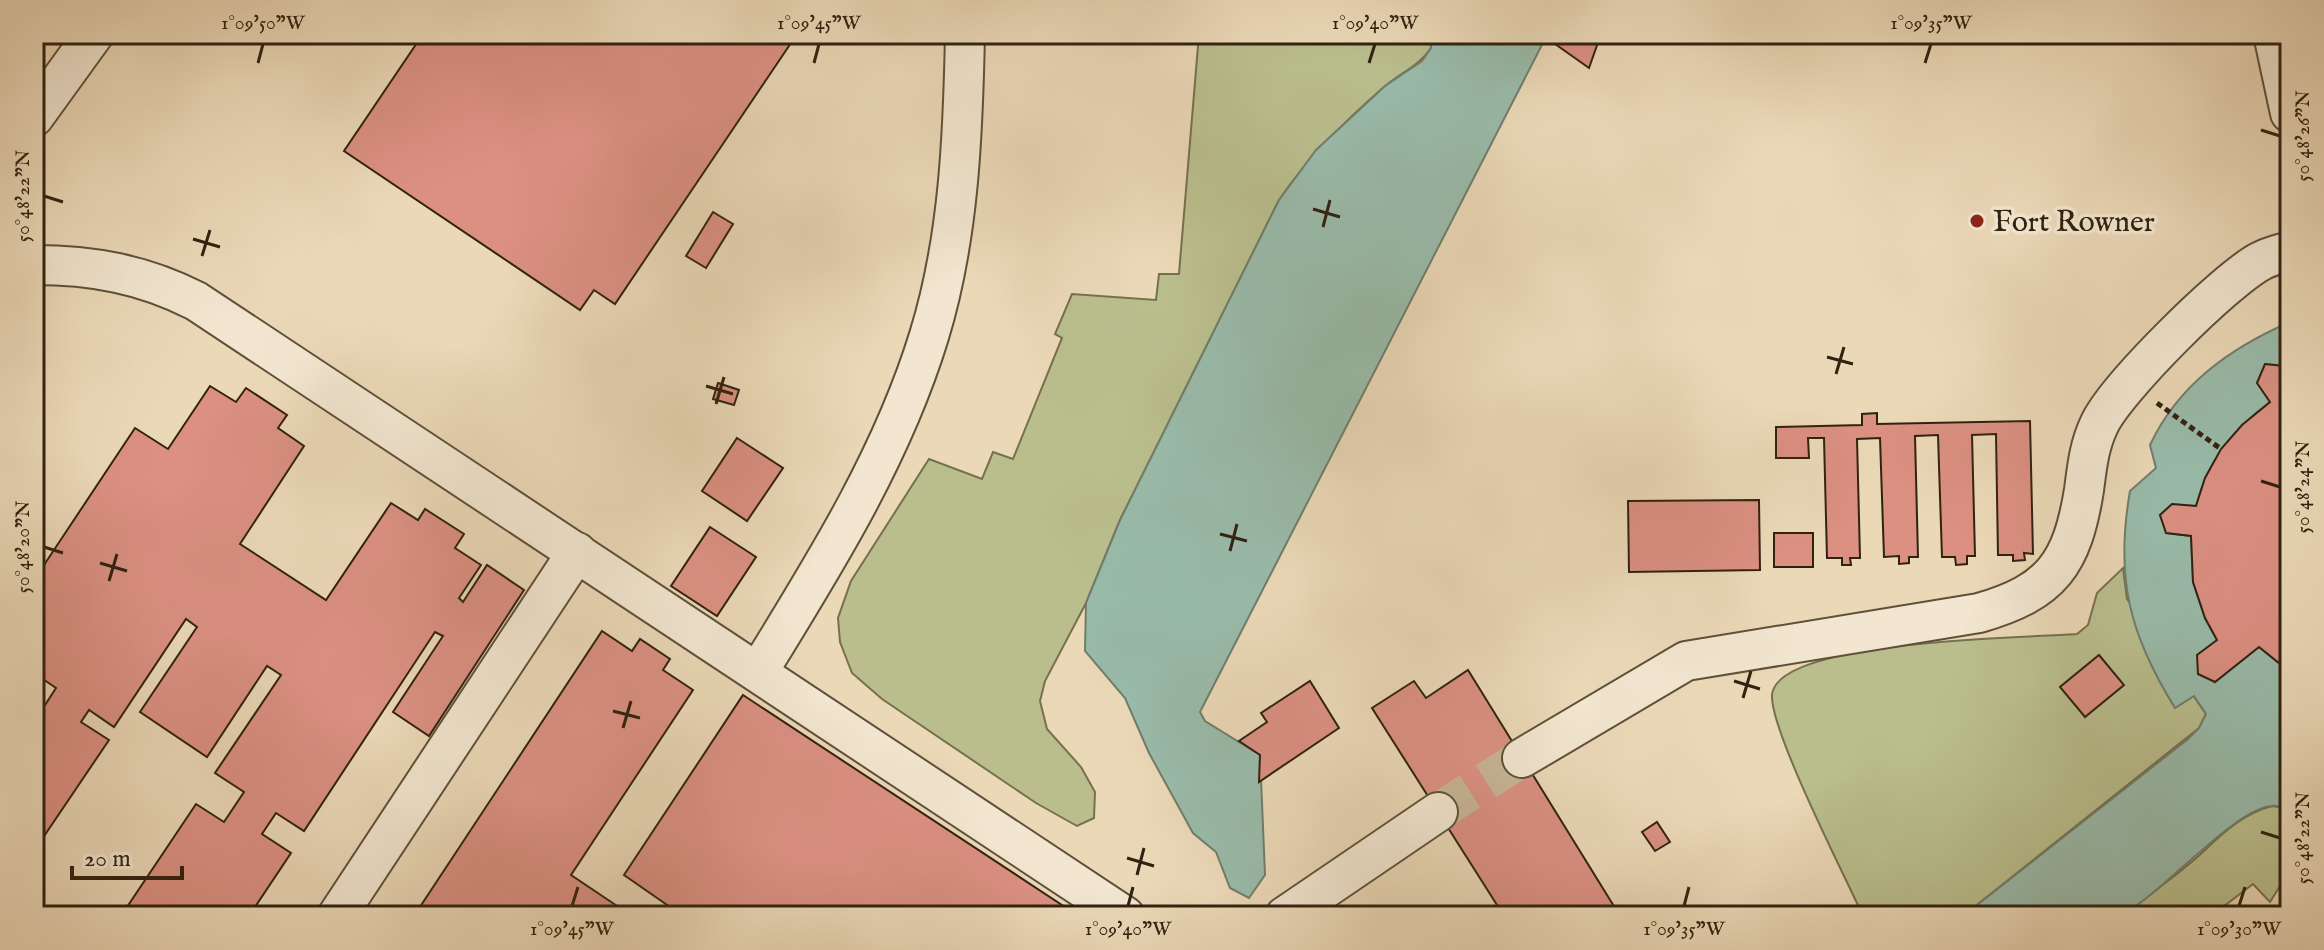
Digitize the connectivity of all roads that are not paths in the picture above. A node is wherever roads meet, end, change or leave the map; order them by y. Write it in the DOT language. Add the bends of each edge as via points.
graph roads {
  1 [pos="94,34"];
  2 [pos="965,34"];
  3 [pos="2273,34"];
  4 [pos="2290,113"];
  5 [pos="34,117"];
  6 [pos="2290,251"];
  7 [pos="34,265"];
  8 [pos="577,552"];
  9 [pos="758,672"];
  10 [pos="1522,758"];
  11 [pos="1438,812"];
  12 [pos="337,916"];
  13 [pos="1125,916"];
  14 [pos="1285,916"];
  1 -- 5 [label="lane"];
  2 -- 9 [label="lane" via="952,223 937,309 918,370 843,531"];
  3 -- 4 [label="lane"];
  6 -- 10 [label="lane" via="2261,261 2238,278 2112,401 2089,453 2073,540 2054,575 2040,588 1979,613 1686,661"];
  7 -- 8 [label="lane" via="124,273 196,301"];
  8 -- 9 [label="lane"];
  8 -- 12 [label="lane"];
  9 -- 13 [label="lane"];
  11 -- 14 [label="lane"];
}
